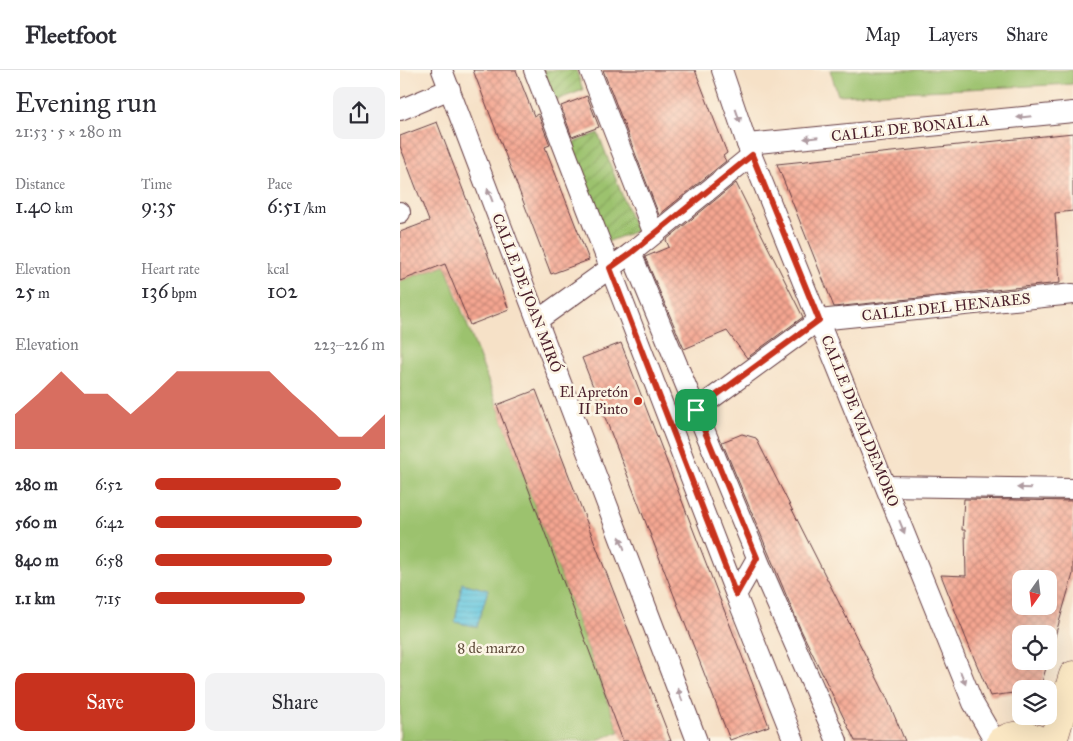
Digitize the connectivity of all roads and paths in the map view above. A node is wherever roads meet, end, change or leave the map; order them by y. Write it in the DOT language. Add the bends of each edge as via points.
graph roads {
  1 [pos="442,70"];
  2 [pos="534,70"];
  3 [pos="590,70"];
  4 [pos="722,70"];
  5 [pos="450,89"];
  6 [pos="400,110"];
  7 [pos="1073,112"];
  8 [pos="750,150"];
  9 [pos="654,234"];
  10 [pos="631,253"];
  11 [pos="610,268"];
  12 [pos="1073,294"];
  13 [pos="538,320"];
  14 [pos="819,320"];
  15 [pos="696,410"];
  16 [pos="886,486"];
  17 [pos="1073,489"];
  18 [pos="757,558"];
  19 [pos="736,595"];
  20 [pos="1073,675"];
  21 [pos="697,741"];
  22 [pos="794,741"];
  23 [pos="837,741"];
  24 [pos="994,741"];
  25 [pos="1001,741"];
  26 [pos="1042,741"];
  27 [pos="1053,741"];
  1 -- 5 [label="street, CALLE DE JOAN MIRÓ"];
  2 -- 11 [label="street"];
  3 -- 9 [label="street"];
  4 -- 8 [label="street, CALLE DE VALDEMORO, one-way"];
  5 -- 6 [label="street"];
  13 -- 5 [label="street, CALLE DE JOAN MIRÓ, one-way"];
  7 -- 8 [label="street, CALLE DE BONALLA, one-way"];
  8 -- 9 [label="street"];
  8 -- 14 [label="street, CALLE DE VALDEMORO"];
  9 -- 10 [label="street"];
  10 -- 11 [label="street"];
  10 -- 15 [label="street"];
  11 -- 13 [label="street"];
  11 -- 19 [label="street"];
  12 -- 14 [label="street, CALLE DEL HENARES"];
  21 -- 13 [label="street, CALLE DE JOAN MIRÓ, one-way"];
  14 -- 15 [label="street"];
  14 -- 16 [label="street, CALLE DE VALDEMORO"];
  15 -- 18 [label="street"];
  17 -- 16 [label="street, one-way"];
  16 -- 24 [label="street, CALLE DE VALDEMORO, one-way" via="973,703"];
  18 -- 19 [label="street"];
  18 -- 23 [label="street"];
  19 -- 22 [label="street"];
  20 -- 27 [label="street"];
  25 -- 26 [label="street" via="1020,734"];
}
